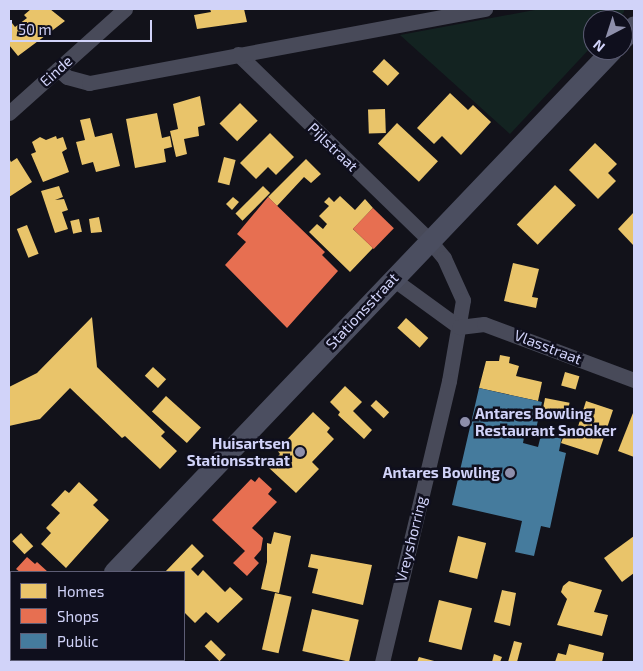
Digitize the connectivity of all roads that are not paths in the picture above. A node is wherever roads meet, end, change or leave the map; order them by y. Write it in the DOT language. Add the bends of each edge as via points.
graph roads {
  1 [pos="125,9"];
  2 [pos="485,9"];
  3 [pos="238,54"];
  4 [pos="602,60"];
  5 [pos="58,69"];
  6 [pos="9,113"];
  7 [pos="430,240"];
  8 [pos="393,279"];
  9 [pos="459,327"];
  10 [pos="634,380"];
  11 [pos="115,571"];
  12 [pos="382,662"];
  1 -- 5 [label="street, Einde"];
  2 -- 3 [label="street"];
  3 -- 5 [label="street" via="89,83 67,77"];
  3 -- 7 [label="street, Pijlstraat"];
  4 -- 7 [label="main road, Stationsstraat"];
  5 -- 6 [label="street, Einde"];
  7 -- 8 [label="main road, Stationsstraat"];
  7 -- 9 [label="street, Vreyshorring" via="444,258 463,300"];
  8 -- 9 [label="street"];
  8 -- 11 [label="main road, Stationsstraat"];
  9 -- 10 [label="street, Vlasstraat" via="484,324"];
  9 -- 12 [label="street, Vreyshorring"];
}
